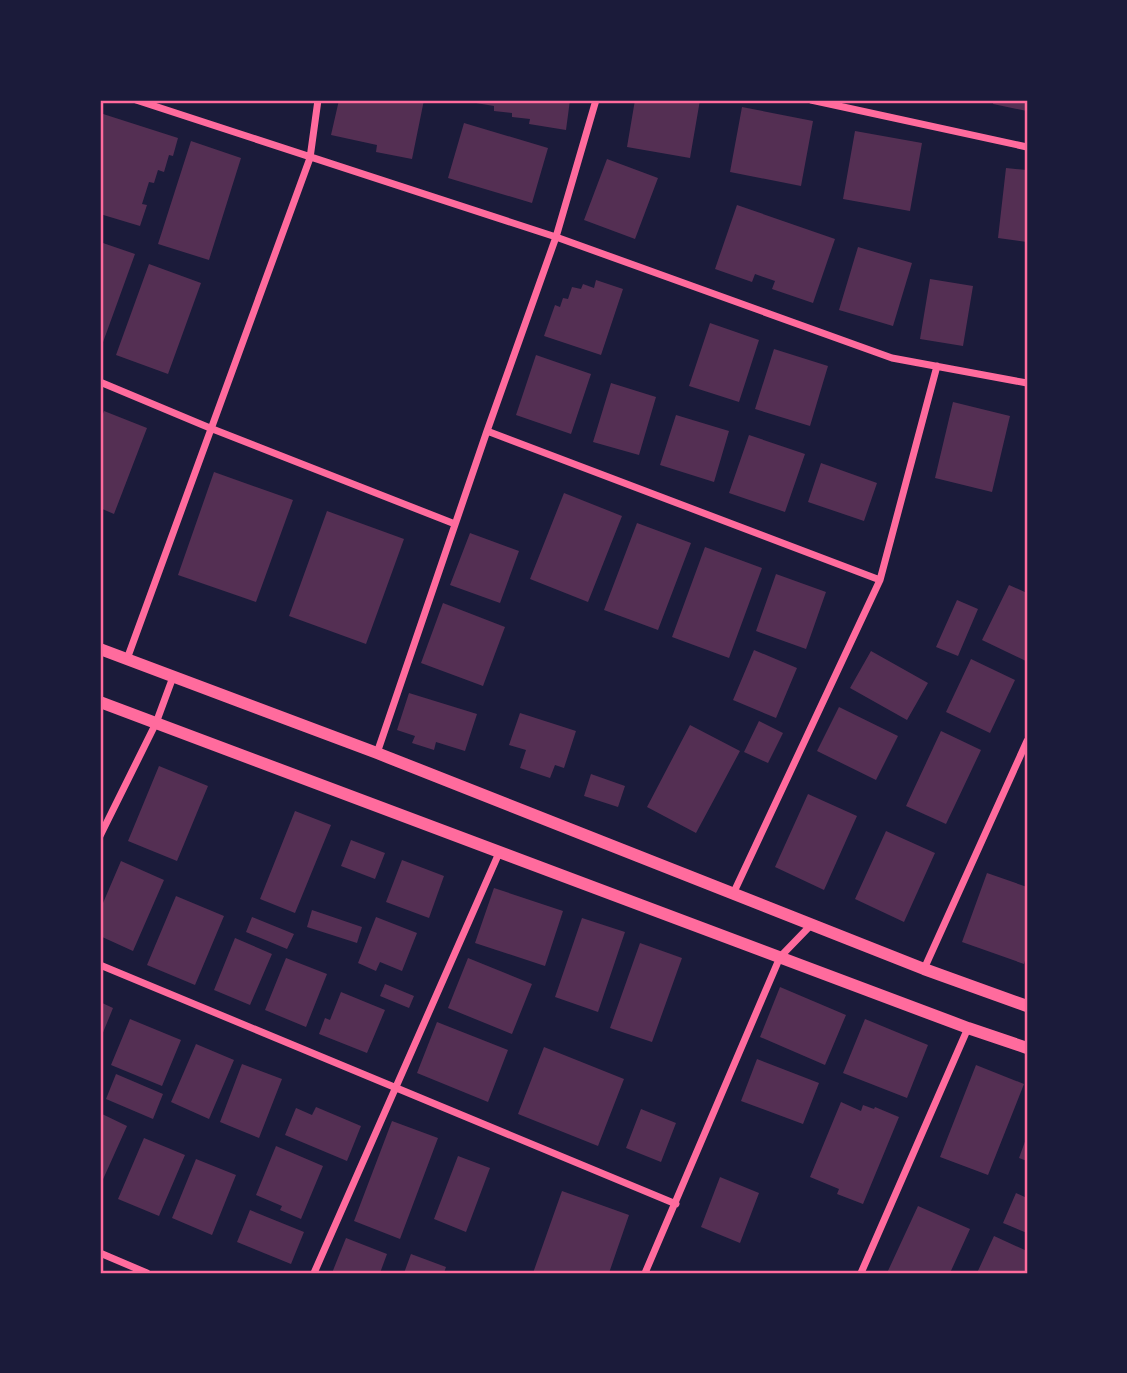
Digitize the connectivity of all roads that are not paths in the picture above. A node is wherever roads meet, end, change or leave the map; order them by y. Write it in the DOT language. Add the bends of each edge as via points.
graph roads {
  1 [pos="136,100"];
  2 [pos="318,100"];
  3 [pos="596,100"];
  4 [pos="811,100"];
  5 [pos="1027,147"];
  6 [pos="310,158"];
  7 [pos="556,237"];
  8 [pos="937,366"];
  9 [pos="100,383"];
  10 [pos="1027,383"];
  11 [pos="210,428"];
  12 [pos="487,430"];
  13 [pos="455,524"];
  14 [pos="880,580"];
  15 [pos="100,649"];
  16 [pos="127,659"];
  17 [pos="173,677"];
  18 [pos="100,702"];
  19 [pos="156,723"];
  20 [pos="1027,741"];
  21 [pos="377,753"];
  22 [pos="100,836"];
  23 [pos="499,853"];
  24 [pos="733,894"];
  25 [pos="811,925"];
  26 [pos="780,957"];
  27 [pos="100,965"];
  28 [pos="923,969"];
  29 [pos="1027,1006"];
  30 [pos="968,1028"];
  31 [pos="1027,1048"];
  32 [pos="396,1086"];
  33 [pos="676,1204"];
  34 [pos="100,1254"];
  35 [pos="147,1273"];
  36 [pos="314,1273"];
  37 [pos="645,1273"];
  38 [pos="862,1273"];
  1 -- 6 [label="street"];
  2 -- 6 [label="street"];
  3 -- 7 [label="street"];
  4 -- 5 [label="street"];
  6 -- 7 [label="street"];
  6 -- 11 [label="street"];
  7 -- 8 [label="street" via="892,358"];
  7 -- 12 [label="street"];
  8 -- 10 [label="street"];
  8 -- 14 [label="street"];
  9 -- 11 [label="street"];
  11 -- 13 [label="street"];
  11 -- 16 [label="street"];
  12 -- 13 [label="street"];
  12 -- 14 [label="street"];
  13 -- 21 [label="street"];
  14 -- 24 [label="street"];
  15 -- 16 [label="street"];
  16 -- 17 [label="street"];
  17 -- 19 [label="street"];
  17 -- 21 [label="street"];
  18 -- 19 [label="street"];
  19 -- 22 [label="street"];
  19 -- 23 [label="street"];
  20 -- 28 [label="street"];
  21 -- 24 [label="street"];
  23 -- 26 [label="street"];
  23 -- 32 [label="street"];
  24 -- 25 [label="street"];
  25 -- 26 [label="street"];
  25 -- 28 [label="street"];
  26 -- 30 [label="street"];
  26 -- 33 [label="street"];
  27 -- 32 [label="street"];
  28 -- 29 [label="street"];
  30 -- 31 [label="street"];
  30 -- 38 [label="street"];
  32 -- 33 [label="street"];
  32 -- 36 [label="street"];
  33 -- 37 [label="street"];
  34 -- 35 [label="street"];
}
